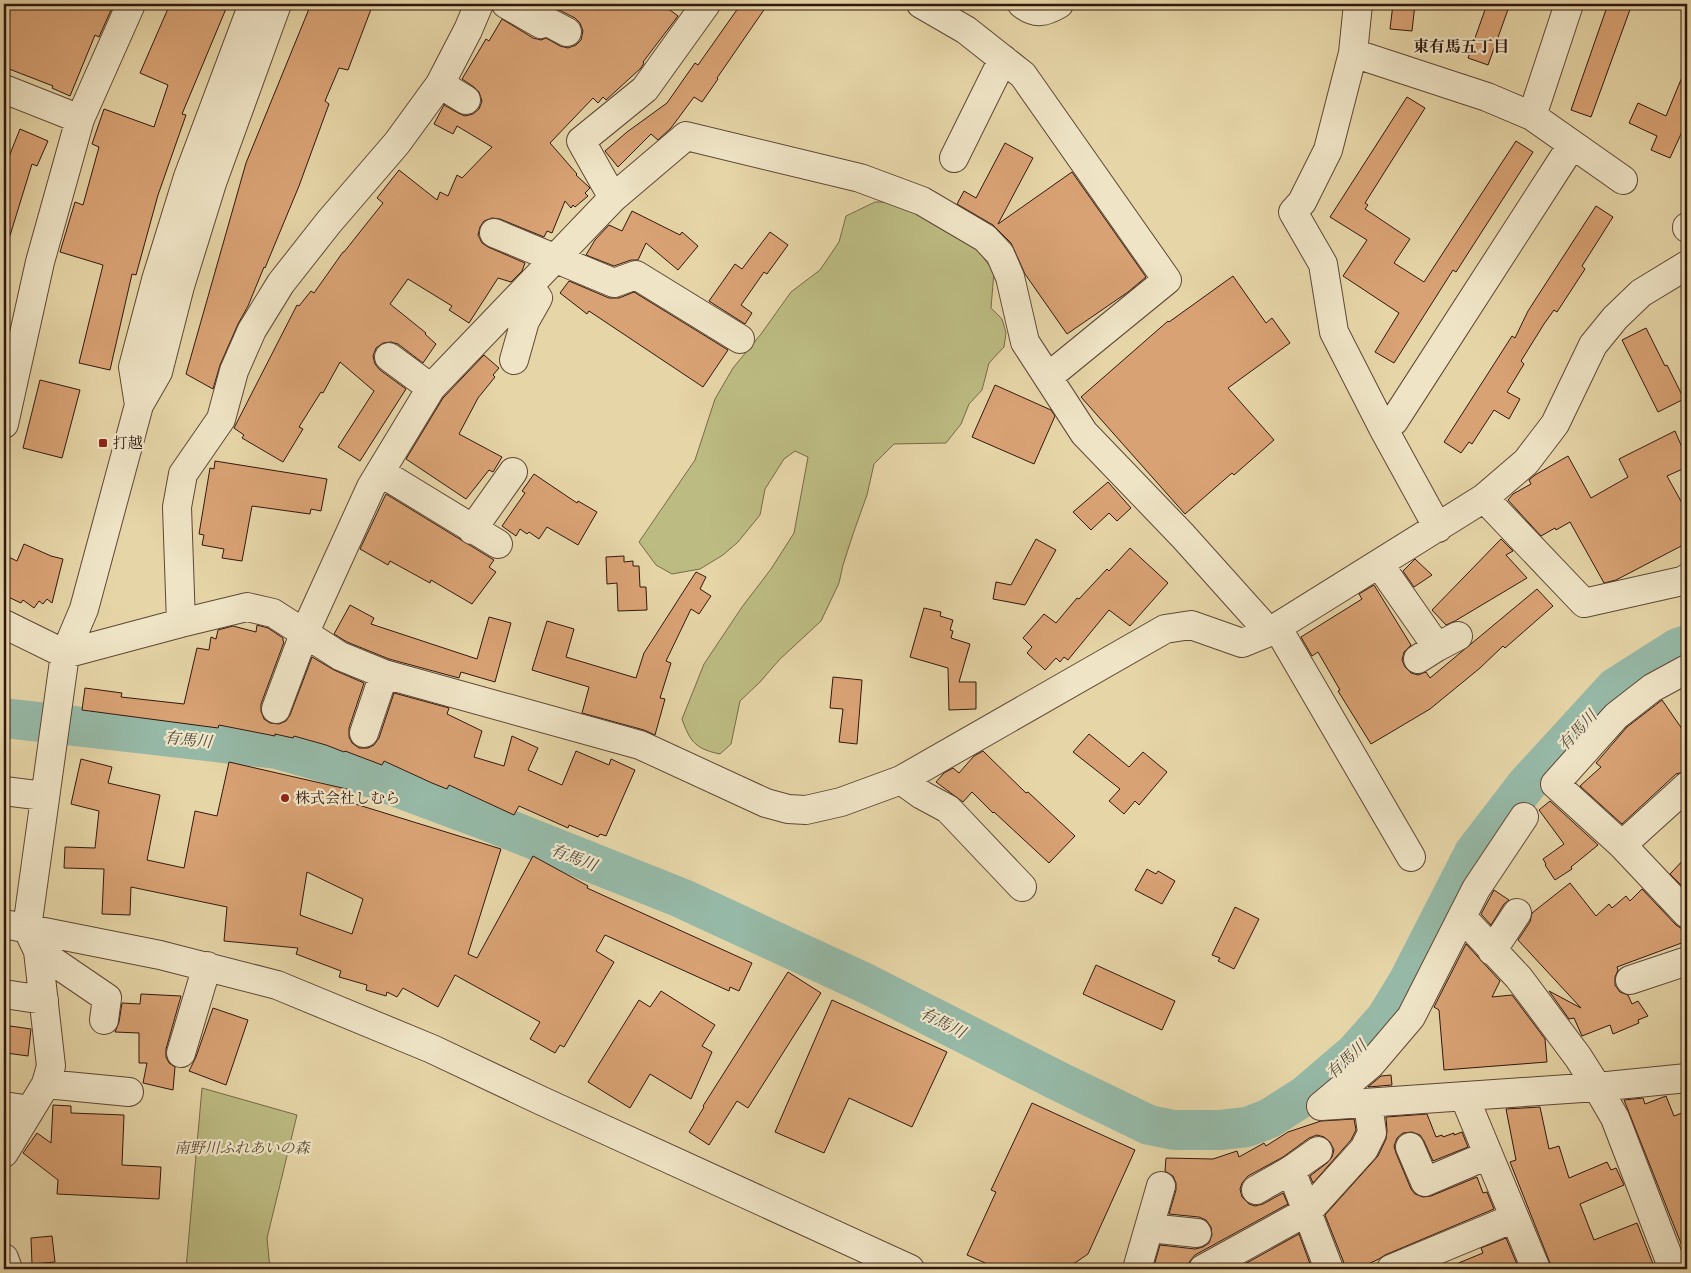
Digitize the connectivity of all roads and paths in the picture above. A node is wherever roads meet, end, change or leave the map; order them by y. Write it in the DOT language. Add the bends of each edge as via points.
graph roads {
  1 [pos="131,4"];
  2 [pos="253,4"];
  3 [pos="277,4"];
  4 [pos="479,4"];
  5 [pos="506,4"];
  6 [pos="706,4"];
  7 [pos="921,4"];
  8 [pos="1022,4"];
  9 [pos="1060,4"];
  10 [pos="1358,4"];
  11 [pos="1569,4"];
  12 [pos="567,32"];
  13 [pos="1353,54"];
  14 [pos="1004,59"];
  15 [pos="440,84"];
  16 [pos="4,89"];
  17 [pos="466,100"];
  18 [pos="1532,116"];
  19 [pos="80,119"];
  20 [pos="1572,145"];
  21 [pos="954,158"];
  22 [pos="1623,180"];
  23 [pos="613,198"];
  24 [pos="494,233"];
  25 [pos="555,259"];
  26 [pos="1687,264"];
  27 [pos="529,286"];
  28 [pos="740,339"];
  29 [pos="389,358"];
  30 [pos="514,360"];
  31 [pos="1048,377"];
  32 [pos="431,388"];
  33 [pos="139,405"];
  34 [pos="5,414"];
  35 [pos="1383,428"];
  36 [pos="380,472"];
  37 [pos="513,472"];
  38 [pos="1484,498"];
  39 [pos="1438,528"];
  40 [pos="472,530"];
  41 [pos="498,544"];
  42 [pos="1379,564"];
  43 [pos="1687,578"];
  44 [pos="181,622"];
  45 [pos="4,624"];
  46 [pos="1273,629"];
  47 [pos="304,634"];
  48 [pos="1438,647"];
  49 [pos="65,654"];
  50 [pos="1687,669"];
  51 [pos="384,674"];
  52 [pos="276,709"];
  53 [pos="364,732"];
  54 [pos="901,780"];
  55 [pos="1687,786"];
  56 [pos="4,791"];
  57 [pos="44,796"];
  58 [pos="1524,816"];
  59 [pos="1622,844"];
  60 [pos="1411,857"];
  61 [pos="1022,887"];
  62 [pos="1685,908"];
  63 [pos="1517,913"];
  64 [pos="1462,917"];
  65 [pos="23,934"];
  66 [pos="1492,951"];
  67 [pos="1687,961"];
  68 [pos="207,966"];
  69 [pos="1630,980"];
  70 [pos="4,994"];
  71 [pos="44,1000"];
  72 [pos="104,1020"];
  73 [pos="181,1053"];
  74 [pos="1687,1078"];
  75 [pos="46,1084"];
  76 [pos="1597,1087"];
  77 [pos="130,1092"];
  78 [pos="1464,1096"];
  79 [pos="1368,1102"];
  80 [pos="17,1108"];
  81 [pos="1410,1146"];
  82 [pos="1318,1151"];
  83 [pos="4,1153"];
  84 [pos="1488,1156"];
  85 [pos="1291,1170"];
  86 [pos="1161,1186"];
  87 [pos="1256,1190"];
  88 [pos="1308,1212"];
  89 [pos="1514,1218"];
  90 [pos="1148,1228"];
  91 [pos="1197,1233"];
  92 [pos="4,1258"];
  93 [pos="8,1269"];
  94 [pos="910,1269"];
  95 [pos="1137,1269"];
  96 [pos="1203,1269"];
  97 [pos="1329,1269"];
  98 [pos="1391,1269"];
  99 [pos="1536,1269"];
  100 [pos="1674,1269"];
  1 -- 19 [label="street"];
  2 -- 33 [label="street" via="188,177 156,280 133,367"];
  3 -- 33 [label="street" via="212,183 158,372"];
  4 -- 15 [label="street"];
  5 -- 12 [label="street" via="541,24 546,21"];
  6 -- 23 [label="street" via="645,89 581,142"];
  7 -- 14 [label="street" via="966,30"];
  8 -- 9 [label="street" via="1030,11 1046,11"];
  10 -- 13 [label="street"];
  11 -- 18 [label="street"];
  13 -- 18 [label="street" via="1487,97"];
  13 -- 35 [label="street" via="1328,150 1302,202 1293,212 1323,264 1334,332"];
  14 -- 21 [label="street"];
  14 -- 31 [label="street" via="1024,75 1167,280"];
  15 -- 17 [label="street"];
  15 -- 44 [label="street" via="397,143 281,283 252,330 234,372 221,419 183,474 177,507"];
  16 -- 19 [label="street"];
  18 -- 20 [label="street"];
  19 -- 34 [label="street" via="40,262"];
  20 -- 22 [label="street"];
  20 -- 35 [label="street" via="1394,421"];
  23 -- 25 [label="street"];
  23 -- 31 [label="street" via="686,136 860,178 922,201 986,238 1000,254 1010,277 1026,342"];
  24 -- 25 [label="street"];
  25 -- 27 [label="street"];
  25 -- 28 [label="street" via="614,282 636,275"];
  26 -- 38 [label="street" via="1641,293 1616,318 1593,345 1555,424 1526,462"];
  27 -- 30 [label="street" via="538,298 525,321"];
  27 -- 32 [label="street"];
  29 -- 32 [label="street"];
  31 -- 46 [label="street" via="1084,433"];
  32 -- 36 [label="street"];
  33 -- 49 [label="street" via="84,609"];
  35 -- 39 [label="street"];
  36 -- 40 [label="street"];
  36 -- 47 [label="street"];
  37 -- 40 [label="street"];
  38 -- 39 [label="street"];
  38 -- 43 [label="street" via="1584,604"];
  39 -- 42 [label="street"];
  40 -- 41 [label="street"];
  42 -- 46 [label="street"];
  42 -- 48 [label="street"];
  44 -- 47 [label="street" via="247,607 273,613"];
  44 -- 49 [label="street"];
  45 -- 49 [label="street"];
  46 -- 54 [label="street" via="1242,643 1191,625 1165,629"];
  46 -- 60 [label="street"];
  47 -- 51 [label="street" via="340,656"];
  47 -- 52 [label="street"];
  49 -- 57 [label="street"];
  50 -- 59 [label="street" via="1652,688 1616,716 1555,784"];
  51 -- 53 [label="street"];
  51 -- 54 [label="street" via="640,745 766,803 788,808 806,810 841,802"];
  54 -- 61 [label="street" via="948,810"];
  55 -- 59 [label="street"];
  56 -- 57 [label="street"];
  57 -- 65 [label="street"];
  58 -- 64 [label="street" via="1476,889"];
  59 -- 62 [label="street"];
  63 -- 66 [label="street"];
  64 -- 66 [label="street"];
  64 -- 79 [label="street" via="1411,1017 1371,1064 1321,1106"];
  65 -- 68 [label="street" via="160,955"];
  65 -- 71 [label="street"];
  65 -- 72 [label="street" via="107,998"];
  66 -- 76 [label="street" via="1519,978"];
  67 -- 69 [label="street"];
  68 -- 73 [label="street"];
  68 -- 94 [label="street" via="277,985 432,1049"];
  70 -- 71 [label="street"];
  71 -- 75 [label="street" via="51,1066"];
  74 -- 76 [label="street"];
  75 -- 77 [label="street"];
  75 -- 80 [label="street"];
  76 -- 78 [label="street"];
  76 -- 100 [label="street" via="1614,1118"];
  78 -- 79 [label="street"];
  78 -- 84 [label="street"];
  79 -- 88 [label="street" via="1372,1133 1364,1149"];
  80 -- 83 [label="street"];
  81 -- 84 [label="street" via="1425,1182"];
  82 -- 85 [label="street"];
  84 -- 89 [label="street"];
  85 -- 87 [label="street"];
  85 -- 88 [label="street"];
  86 -- 90 [label="street"];
  88 -- 96 [label="street"];
  88 -- 97 [label="street"];
  89 -- 98 [label="street"];
  89 -- 99 [label="street"];
  90 -- 91 [label="street"];
  90 -- 95 [label="street"];
  92 -- 93 [label="street"];
}
